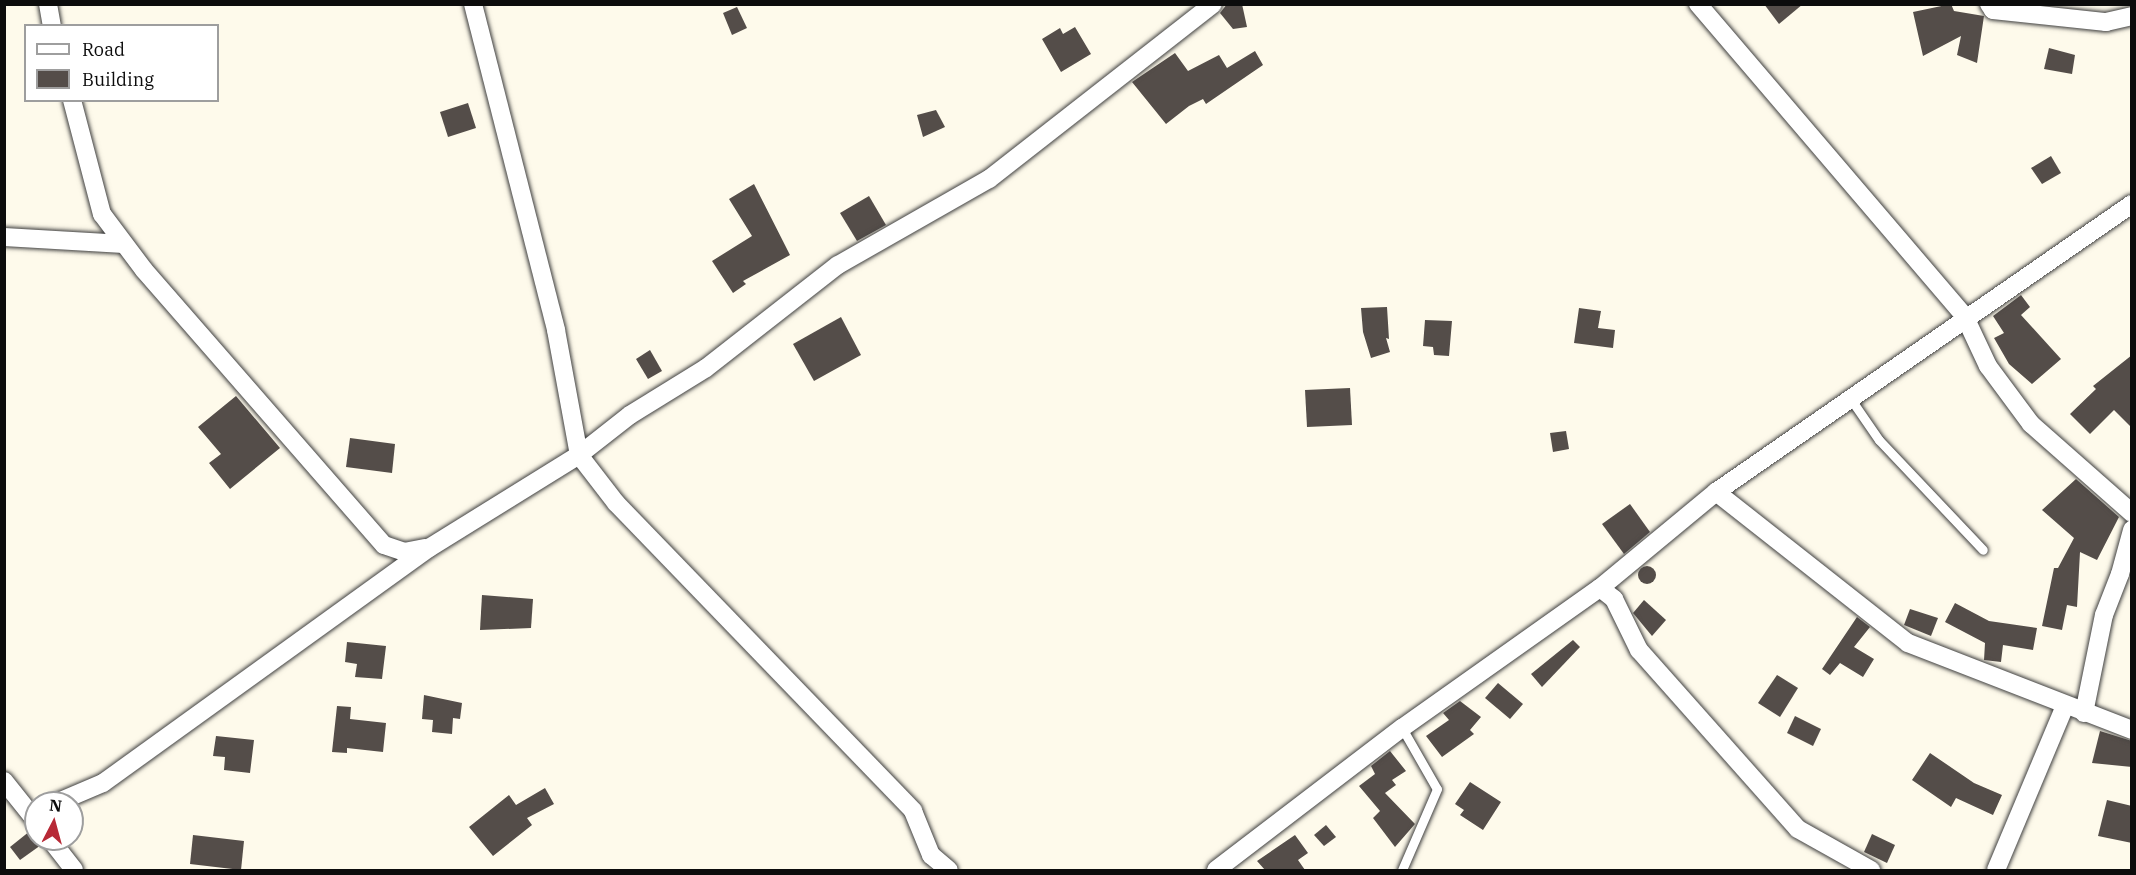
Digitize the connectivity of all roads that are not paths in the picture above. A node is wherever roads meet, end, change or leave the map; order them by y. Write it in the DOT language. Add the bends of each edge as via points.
graph roads {
  1 [pos="48,4"];
  2 [pos="473,4"];
  3 [pos="1213,4"];
  4 [pos="1698,4"];
  5 [pos="1989,4"];
  6 [pos="2132,16"];
  7 [pos="52,24"];
  8 [pos="73,102"];
  9 [pos="2132,204"];
  10 [pos="4,237"];
  11 [pos="124,244"];
  12 [pos="1965,317"];
  13 [pos="1850,398"];
  14 [pos="579,455"];
  15 [pos="1716,492"];
  16 [pos="2132,513"];
  17 [pos="2132,530"];
  18 [pos="429,548"];
  19 [pos="1983,550"];
  20 [pos="1600,588"];
  21 [pos="2065,706"];
  22 [pos="2084,713"];
  23 [pos="1402,728"];
  24 [pos="2132,730"];
  25 [pos="4,781"];
  26 [pos="84,791"];
  27 [pos="24,802"];
  28 [pos="59,851"];
  29 [pos="74,870"];
  30 [pos="948,870"];
  31 [pos="1216,870"];
  32 [pos="1402,870"];
  33 [pos="1871,870"];
  34 [pos="1996,870"];
  1 -- 7 [label="street"];
  2 -- 14 [label="street" via="556,330"];
  3 -- 14 [label="street" via="989,179 838,265 706,368 630,415"];
  4 -- 12 [label="street"];
  5 -- 6 [label="street" via="1993,10 2106,22"];
  8 -- 11 [label="street" via="102,214"];
  9 -- 12 [label="street"];
  10 -- 11 [label="street"];
  11 -- 18 [label="street" via="384,545 404,552"];
  12 -- 13 [label="street"];
  12 -- 16 [label="street" via="1988,366 2031,424"];
  13 -- 15 [label="street"];
  13 -- 19 [label="lane" via="1879,440"];
  14 -- 18 [label="street"];
  14 -- 30 [label="street" via="616,503 913,811 931,855"];
  15 -- 20 [label="street"];
  15 -- 21 [label="street" via="1864,612 1908,642"];
  17 -- 22 [label="street" via="2104,615"];
  18 -- 26 [label="street" via="103,783"];
  20 -- 23 [label="street"];
  20 -- 33 [label="street" via="1614,599 1639,650 1798,829"];
  21 -- 22 [label="street"];
  21 -- 34 [label="street"];
  22 -- 24 [label="street"];
  23 -- 31 [label="street"];
  23 -- 32 [label="lane" via="1437,789"];
  25 -- 27 [label="street"];
  28 -- 29 [label="street"];
}
